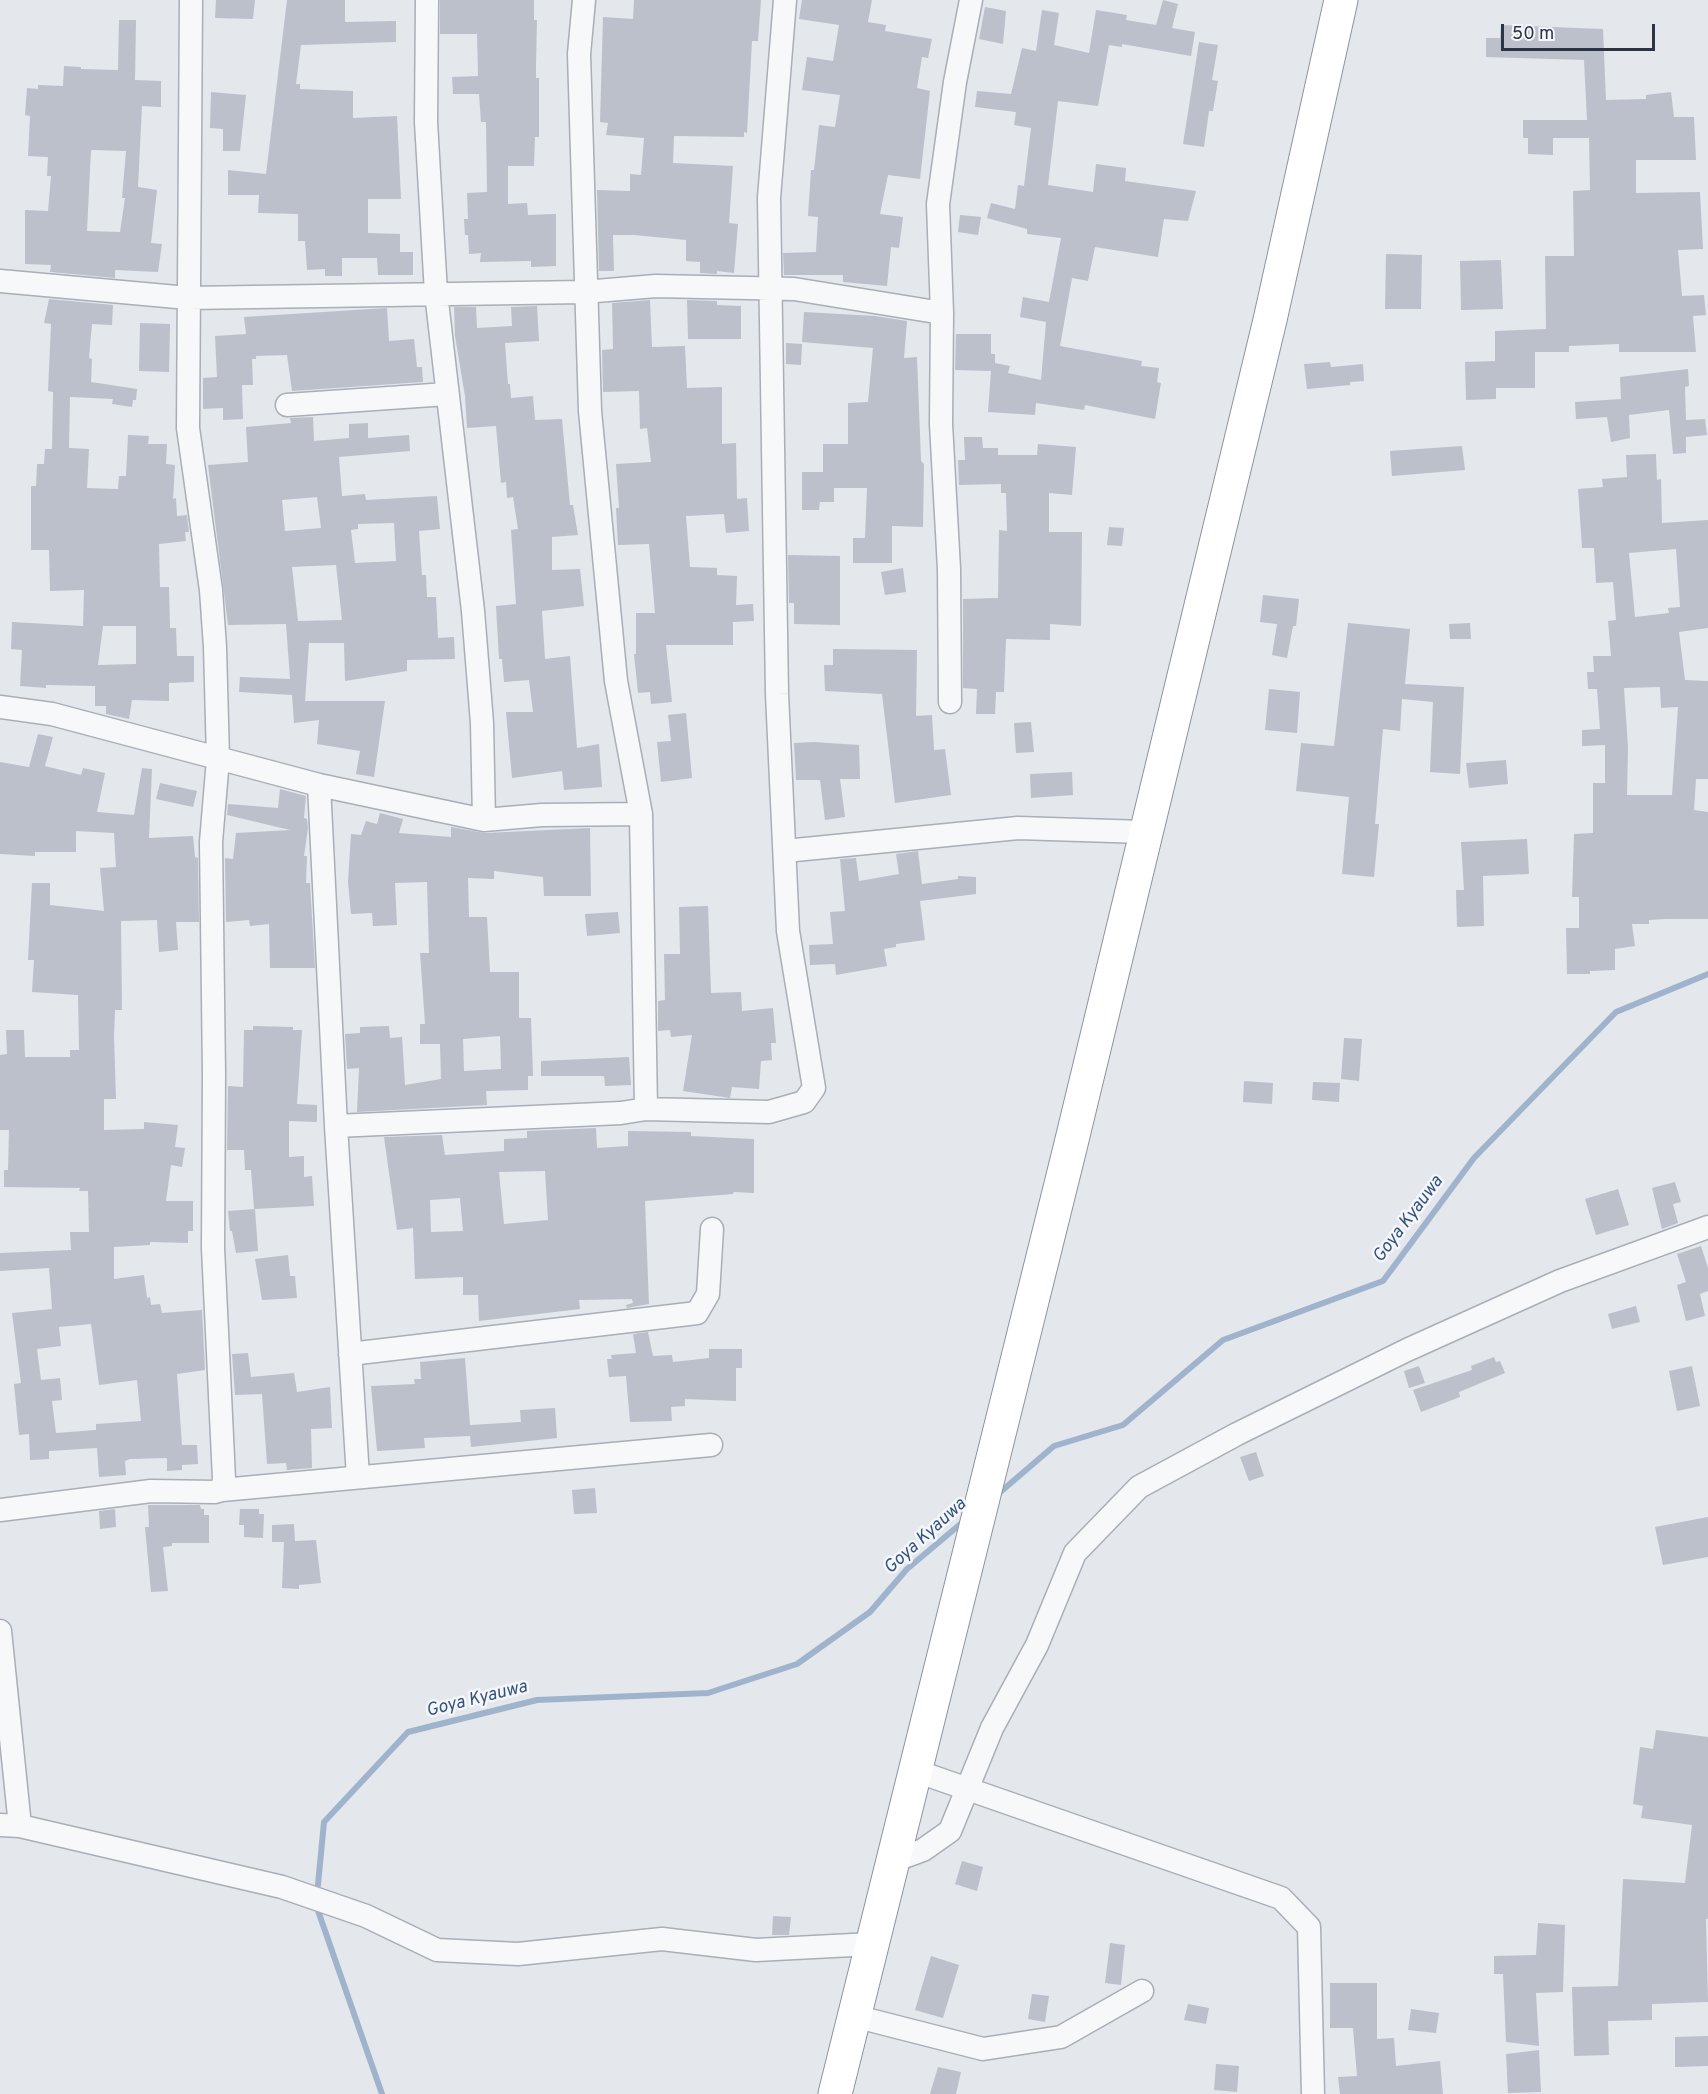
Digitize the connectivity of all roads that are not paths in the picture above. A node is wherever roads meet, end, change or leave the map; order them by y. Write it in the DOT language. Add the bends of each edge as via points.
graph roads {
  1 [pos="191,0"];
  2 [pos="427,0"];
  3 [pos="584,0"];
  4 [pos="784,0"];
  5 [pos="970,0"];
  6 [pos="1341,0"];
  7 [pos="0,281"];
  8 [pos="769,289"];
  9 [pos="584,292"];
  10 [pos="436,293"];
  11 [pos="188,298"];
  12 [pos="942,313"];
  13 [pos="447,394"];
  14 [pos="287,405"];
  15 [pos="950,702"];
  16 [pos="0,706"];
  17 [pos="218,759"];
  18 [pos="319,785"];
  19 [pos="641,814"];
  20 [pos="484,820"];
  21 [pos="1144,832"];
  22 [pos="785,851"];
  23 [pos="646,1109"];
  24 [pos="336,1126"];
  25 [pos="1708,1227"];
  26 [pos="712,1229"];
  27 [pos="350,1354"];
  28 [pos="711,1444"];
  29 [pos="358,1477"];
  30 [pos="222,1490"];
  31 [pos="0,1510"];
  32 [pos="0,1630"];
  33 [pos="916,1771"];
  34 [pos="968,1788"];
  35 [pos="10,1826"];
  36 [pos="893,1861"];
  37 [pos="872,1944"];
  38 [pos="1142,1991"];
  39 [pos="854,2016"];
  40 [pos="835,2094"];
  41 [pos="1313,2094"];
  1 -- 11 [label="street"];
  2 -- 10 [label="street" via="426,123"];
  3 -- 9 [label="street" via="579,54"];
  4 -- 8 [label="street" via="768,198"];
  5 -- 12 [label="street" via="938,204"];
  6 -- 21 [label="highway" via="1273,309"];
  7 -- 11 [label="street"];
  8 -- 9 [label="street" via="656,286"];
  8 -- 12 [label="street" via="795,289"];
  8 -- 22 [label="street" via="777,694"];
  9 -- 10 [label="street"];
  9 -- 19 [label="street" via="590,411 616,681"];
  10 -- 11 [label="street"];
  10 -- 13 [label="street"];
  11 -- 17 [label="street" via="189,428 212,590"];
  12 -- 15 [label="street" via="941,423 949,569"];
  13 -- 14 [label="street"];
  13 -- 20 [label="street" via="474,622"];
  16 -- 17 [label="street" via="52,714"];
  17 -- 18 [label="street"];
  17 -- 30 [label="street" via="211,842 213,1248"];
  18 -- 20 [label="street"];
  18 -- 24 [label="street"];
  19 -- 20 [label="street"];
  19 -- 23 [label="street"];
  21 -- 22 [label="street" via="1018,828"];
  21 -- 33 [label="highway"];
  22 -- 23 [label="street" via="788,931 814,1088 804,1102 769,1112"];
  23 -- 24 [label="street"];
  24 -- 27 [label="street"];
  25 -- 34 [label="street" via="1560,1281 1407,1350 1139,1487 1075,1553 1037,1645 993,1728"];
  26 -- 27 [label="street" via="708,1294 697,1313"];
  27 -- 29 [label="street"];
  28 -- 29 [label="street"];
  29 -- 30 [label="street"];
  30 -- 31 [label="street" via="151,1491"];
  32 -- 35 [label="street"];
  33 -- 34 [label="street"];
  33 -- 36 [label="highway"];
  34 -- 36 [label="street" via="950,1831 923,1850"];
  34 -- 41 [label="street" via="1281,1898 1309,1927"];
  35 -- 37 [label="street" via="282,1887 366,1916 437,1950 518,1954 662,1939 756,1950"];
  36 -- 37 [label="highway"];
  37 -- 39 [label="highway"];
  38 -- 39 [label="street" via="1061,2037 983,2049"];
  39 -- 40 [label="highway"];
}
